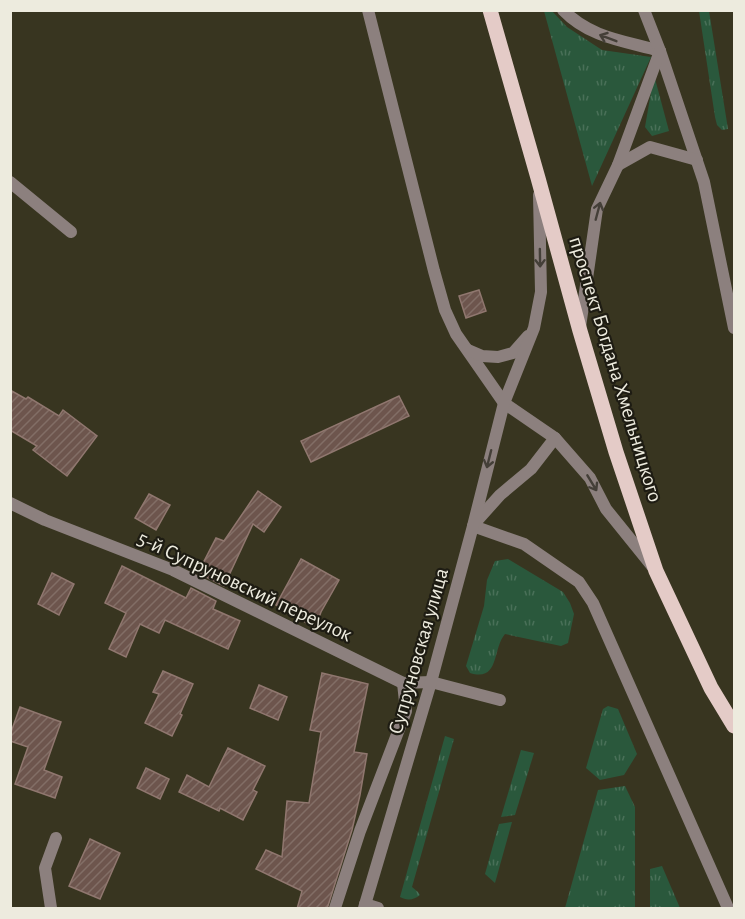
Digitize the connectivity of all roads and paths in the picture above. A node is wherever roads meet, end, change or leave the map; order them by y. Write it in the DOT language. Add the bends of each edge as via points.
graph roads {
  1 [pos="368,10"];
  2 [pos="490,10"];
  3 [pos="563,10"];
  4 [pos="644,10"];
  5 [pos="660,51"];
  6 [pos="697,160"];
  7 [pos="618,165"];
  8 [pos="538,178"];
  9 [pos="10,182"];
  10 [pos="71,232"];
  11 [pos="534,328"];
  12 [pos="735,328"];
  13 [pos="580,331"];
  14 [pos="468,350"];
  15 [pos="504,403"];
  16 [pos="555,438"];
  17 [pos="10,503"];
  18 [pos="473,526"];
  19 [pos="656,571"];
  20 [pos="431,682"];
  21 [pos="403,683"];
  22 [pos="500,700"];
  23 [pos="735,726"];
  24 [pos="56,838"];
  25 [pos="365,906"];
  26 [pos="51,909"];
  27 [pos="335,909"];
  28 [pos="378,909"];
  29 [pos="728,909"];
  1 -- 14 [label="street" via="445,310"];
  2 -- 8 [label="main road, проспект Богдана Хмельницкого"];
  5 -- 3 [label="street, one-way" via="603,37"];
  4 -- 5 [label="street"];
  5 -- 6 [label="street"];
  5 -- 7 [label="street"];
  6 -- 7 [label="street" via="650,147"];
  6 -- 12 [label="street"];
  13 -- 7 [label="street, one-way" via="597,209"];
  8 -- 11 [label="street, Супруновская улица, one-way" via="541,292"];
  8 -- 13 [label="main road, проспект Богдана Хмельницкого"];
  9 -- 10 [label="street"];
  11 -- 14 [label="street" via="513,353 490,357"];
  11 -- 15 [label="street, Супруновская улица"];
  13 -- 19 [label="main road, проспект Богдана Хмельницкого"];
  14 -- 15 [label="street"];
  15 -- 16 [label="street"];
  15 -- 18 [label="street, Супруновская улица, one-way"];
  16 -- 18 [label="street" via="531,469 500,495"];
  16 -- 19 [label="street, one-way" via="590,478 606,509"];
  17 -- 21 [label="street, 5-й Супруновский переулок" via="173,570"];
  18 -- 20 [label="street, Супруновская улица"];
  18 -- 29 [label="street" via="524,544 579,582 593,603"];
  19 -- 23 [label="main road, проспект Богдана Хмельницкого" via="711,688"];
  20 -- 21 [label="street, 5-й Супруновский переулок"];
  20 -- 22 [label="street, 5-й Супруновский переулок"];
  20 -- 25 [label="street, Супруновская улица"];
  21 -- 27 [label="street" via="406,711"];
  24 -- 26 [label="street" via="45,868"];
  25 -- 28 [label="street"];
}
